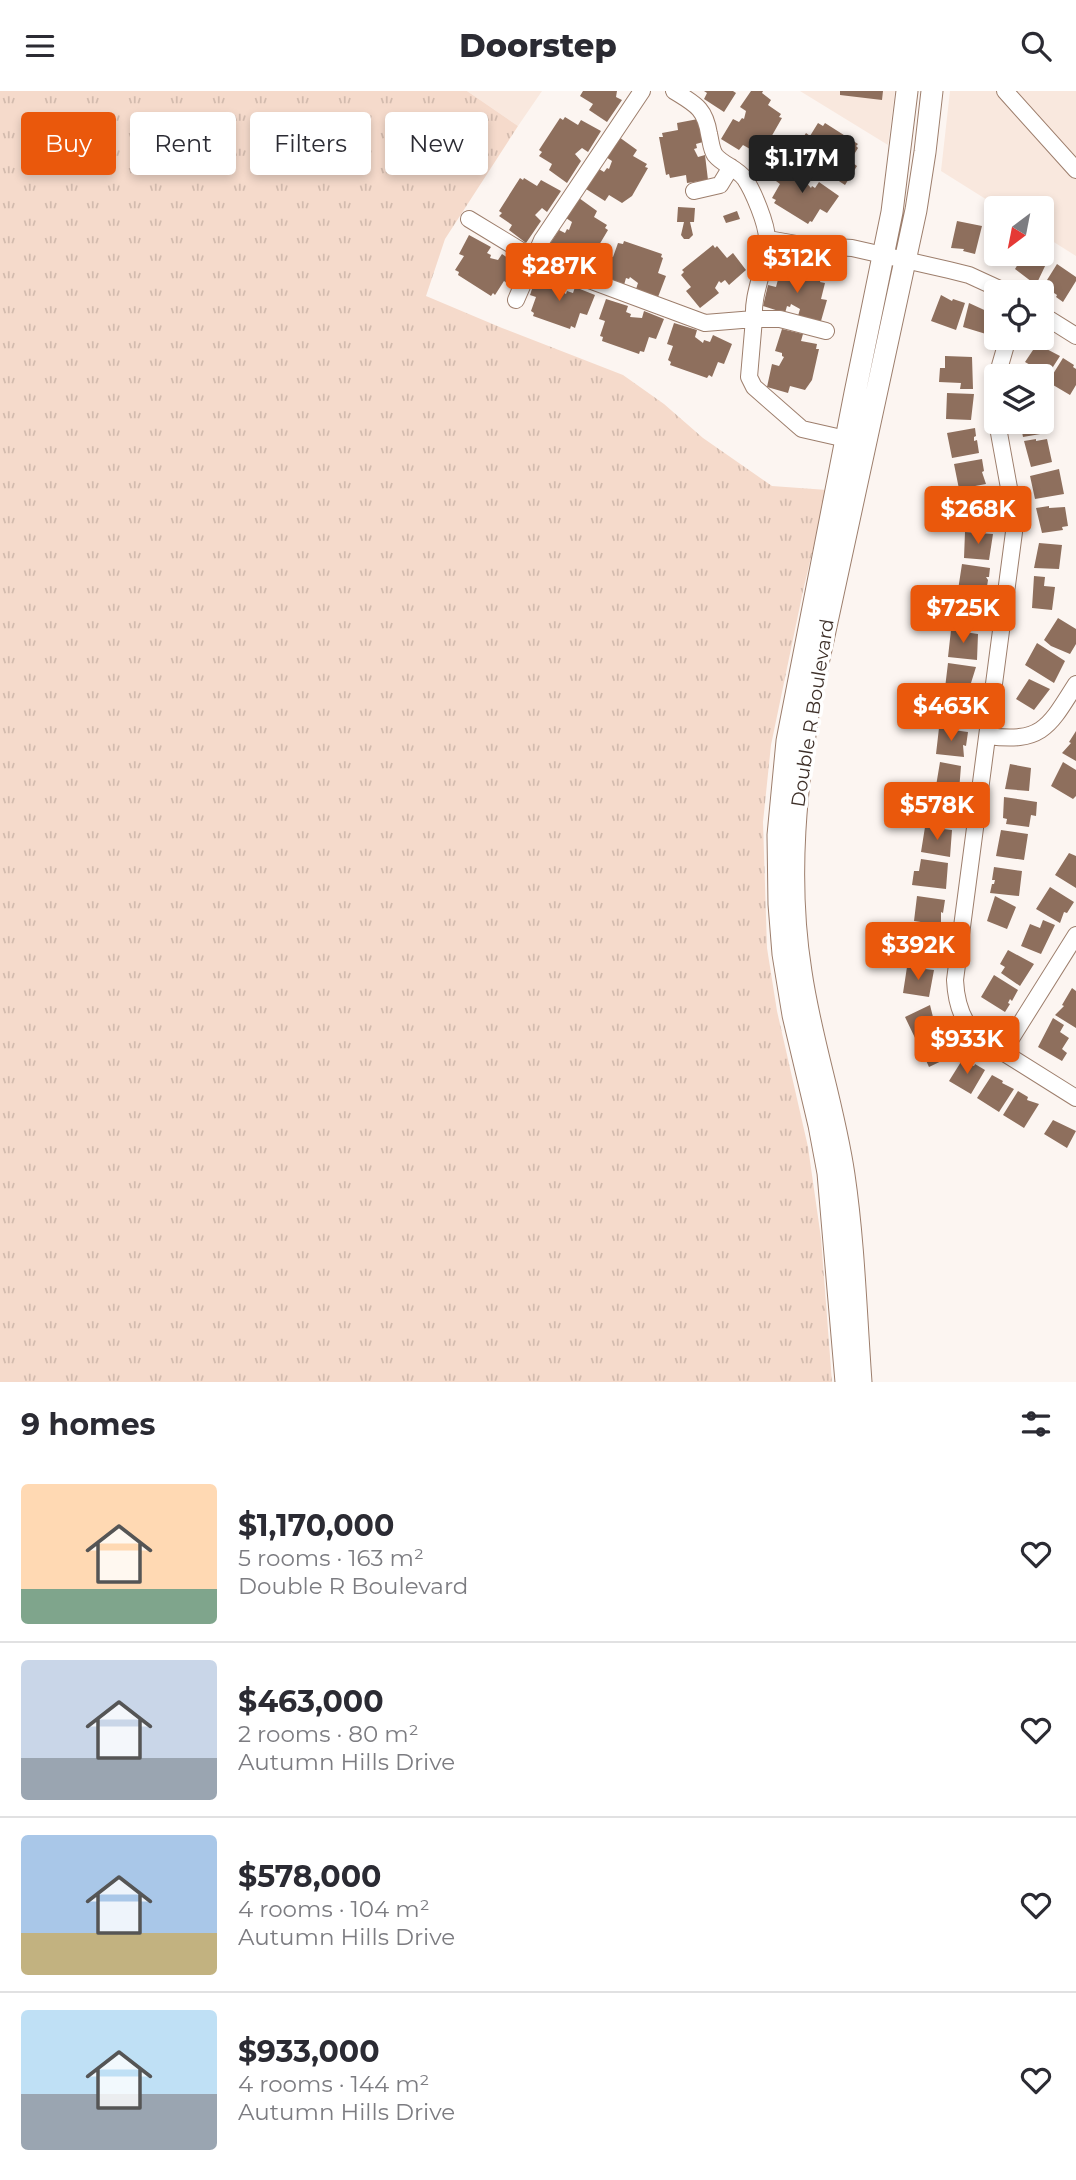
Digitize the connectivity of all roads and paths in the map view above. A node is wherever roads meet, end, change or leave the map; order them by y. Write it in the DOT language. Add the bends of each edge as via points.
graph roads {
  1 [pos="642,91"];
  2 [pos="674,91"];
  3 [pos="907,91"];
  4 [pos="932,91"];
  5 [pos="1004,91"];
  6 [pos="732,167"];
  7 [pos="1076,170"];
  8 [pos="694,191"];
  9 [pos="469,219"];
  10 [pos="768,239"];
  11 [pos="883,257"];
  12 [pos="534,259"];
  13 [pos="905,261"];
  14 [pos="984,282"];
  15 [pos="516,300"];
  16 [pos="754,319"];
  17 [pos="1054,322"];
  18 [pos="826,331"];
  19 [pos="1076,336"];
  20 [pos="999,434"];
  21 [pos="846,439"];
  22 [pos="1076,684"];
  23 [pos="988,736"];
  24 [pos="1076,935"];
  25 [pos="1002,1053"];
  26 [pos="1076,1098"];
  27 [pos="846,1382"];
  28 [pos="861,1382"];
  1 -- 12 [label="street"];
  2 -- 6 [label="street" via="704,114 713,152"];
  3 -- 11 [label="main road, Double R Boulevard"];
  4 -- 13 [label="main road, Double R Boulevard"];
  5 -- 7 [label="street"];
  6 -- 8 [label="street" via="720,185"];
  6 -- 10 [label="street" via="753,194"];
  9 -- 12 [label="street"];
  10 -- 11 [label="street" via="852,248"];
  10 -- 16 [label="street" via="754,295"];
  11 -- 13 [label="street"];
  11 -- 21 [label="main road, Double R Boulevard"];
  12 -- 15 [label="street"];
  12 -- 16 [label="street" via="705,323"];
  13 -- 14 [label="street"];
  13 -- 28 [label="main road, Double R Boulevard" via="812,691 794,842 800,969 844,1177"];
  16 -- 18 [label="street" via="780,319"];
  16 -- 21 [label="street" via="749,377 754,387 802,429"];
  17 -- 19 [label="street"];
  20 -- 23 [label="street" via="1014,531"];
  21 -- 27 [label="main road, Double R Boulevard" via="788,740 778,857 787,983 828,1173"];
  22 -- 23 [label="street" via="1044,728 1021,738"];
  23 -- 25 [label="street" via="955,994 971,1030"];
  24 -- 25 [label="street"];
  25 -- 26 [label="street"];
}
